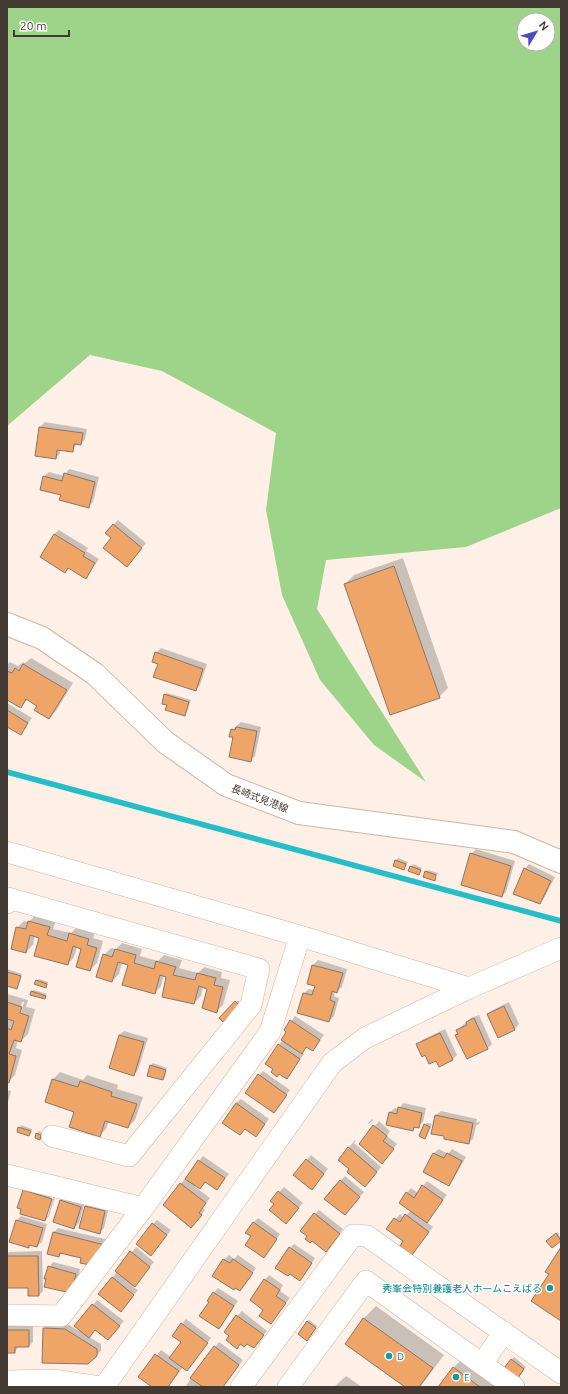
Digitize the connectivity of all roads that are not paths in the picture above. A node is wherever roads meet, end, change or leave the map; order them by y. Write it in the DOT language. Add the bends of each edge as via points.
graph roads {
  1 [pos="7,624"];
  2 [pos="7,852"];
  3 [pos="561,862"];
  4 [pos="7,903"];
  5 [pos="300,936"];
  6 [pos="561,948"];
  7 [pos="469,988"];
  8 [pos="52,1136"];
  9 [pos="7,1175"];
  10 [pos="143,1208"];
  11 [pos="7,1315"];
  12 [pos="504,1332"];
  13 [pos="482,1364"];
  14 [pos="561,1373"];
  15 [pos="7,1381"];
  16 [pos="248,1384"];
  17 [pos="100,1387"];
  18 [pos="104,1387"];
  19 [pos="288,1387"];
  20 [pos="514,1387"];
  1 -- 3 [label="main road, 長崎式見港線" via="42,638 95,674 165,742 226,785 299,813 514,842"];
  2 -- 5 [label="street"];
  4 -- 8 [label="street" via="8,898 259,969 251,1005 129,1156"];
  5 -- 7 [label="street"];
  5 -- 10 [label="street" via="270,1032"];
  6 -- 7 [label="street"];
  7 -- 18 [label="street" via="365,1038 332,1063"];
  9 -- 10 [label="street"];
  10 -- 11 [label="street" via="61,1316"];
  12 -- 13 [label="street"];
  12 -- 14 [label="street"];
  12 -- 16 [label="street" via="367,1236 353,1235"];
  13 -- 19 [label="street" via="366,1281"];
  13 -- 20 [label="street"];
  15 -- 17 [label="street" via="53,1380"];
}
